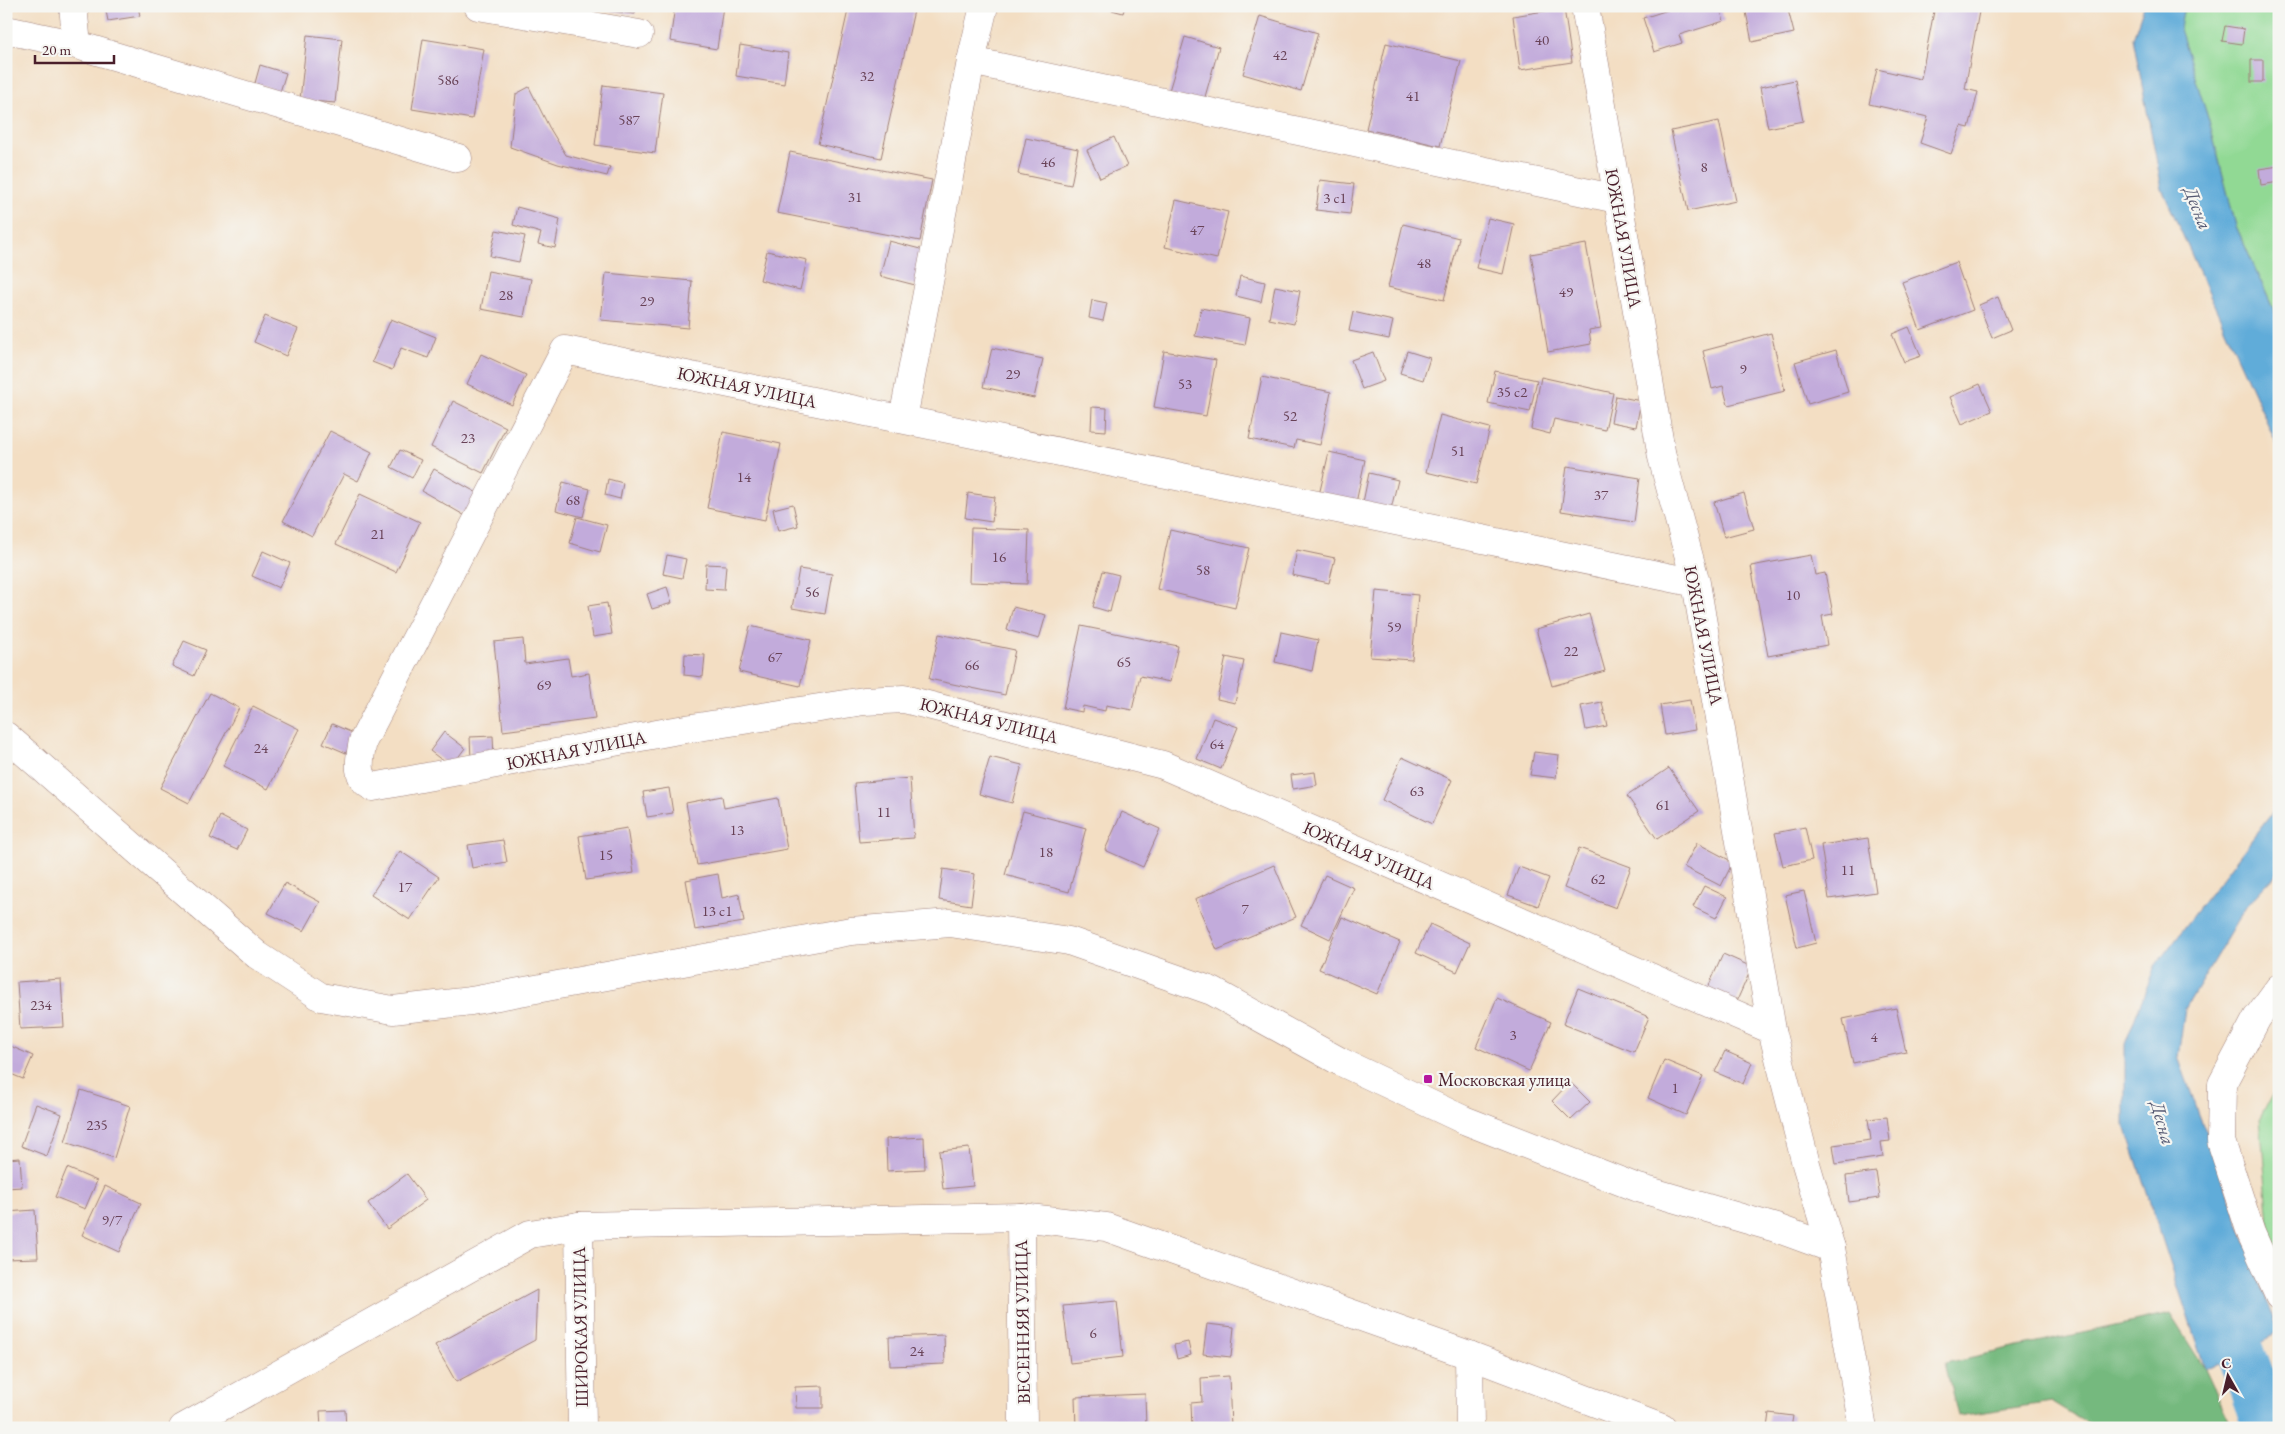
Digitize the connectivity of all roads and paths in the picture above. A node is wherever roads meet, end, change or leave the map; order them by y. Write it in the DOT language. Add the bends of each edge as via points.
graph roads {
  1 [pos="73,6"];
  2 [pos="478,6"];
  3 [pos="984,6"];
  4 [pos="1585,6"];
  5 [pos="6,30"];
  6 [pos="639,34"];
  7 [pos="78,45"];
  8 [pos="971,61"];
  9 [pos="458,158"];
  10 [pos="1617,199"];
  11 [pos="903,419"];
  12 [pos="1696,583"];
  13 [pos="6,736"];
  14 [pos="2279,988"];
  15 [pos="1772,1030"];
  16 [pos="1021,1217"];
  17 [pos="579,1226"];
  18 [pos="1830,1248"];
  19 [pos="2279,1296"];
  20 [pos="1469,1355"];
  21 [pos="183,1428"];
  22 [pos="582,1428"];
  23 [pos="1023,1428"];
  24 [pos="1470,1428"];
  25 [pos="1662,1428"];
  26 [pos="1863,1428"];
  1 -- 7 [label="street"];
  2 -- 6 [label="street"];
  3 -- 8 [label="street"];
  4 -- 10 [label="street, ЮЖНАЯ УЛИЦА"];
  5 -- 7 [label="street"];
  7 -- 9 [label="street"];
  8 -- 10 [label="street"];
  8 -- 11 [label="street"];
  10 -- 12 [label="street, ЮЖНАЯ УЛИЦА" via="1662,457"];
  11 -- 12 [label="street"];
  11 -- 15 [label="street, ЮЖНАЯ УЛИЦА" via="565,350 363,741 359,762 361,777 373,788 674,731 864,701 904,699 1163,765"];
  12 -- 15 [label="street, ЮЖНАЯ УЛИЦА"];
  13 -- 18 [label="street" via="257,955 321,996 393,1010 470,1001 851,931 950,923 1069,942 1212,991 1341,1062 1464,1120 1636,1187 1776,1228"];
  14 -- 19 [label="street" via="2257,1018 2222,1084 2221,1141 2251,1234"];
  15 -- 18 [label="street"];
  16 -- 17 [label="street"];
  16 -- 20 [label="street" via="1106,1227"];
  16 -- 23 [label="street, ВЕСЕННЯЯ УЛИЦА"];
  17 -- 21 [label="street" via="530,1234"];
  17 -- 22 [label="street, ШИРОКАЯ УЛИЦА"];
  18 -- 26 [label="street"];
  20 -- 24 [label="street"];
  20 -- 25 [label="street"];
}
